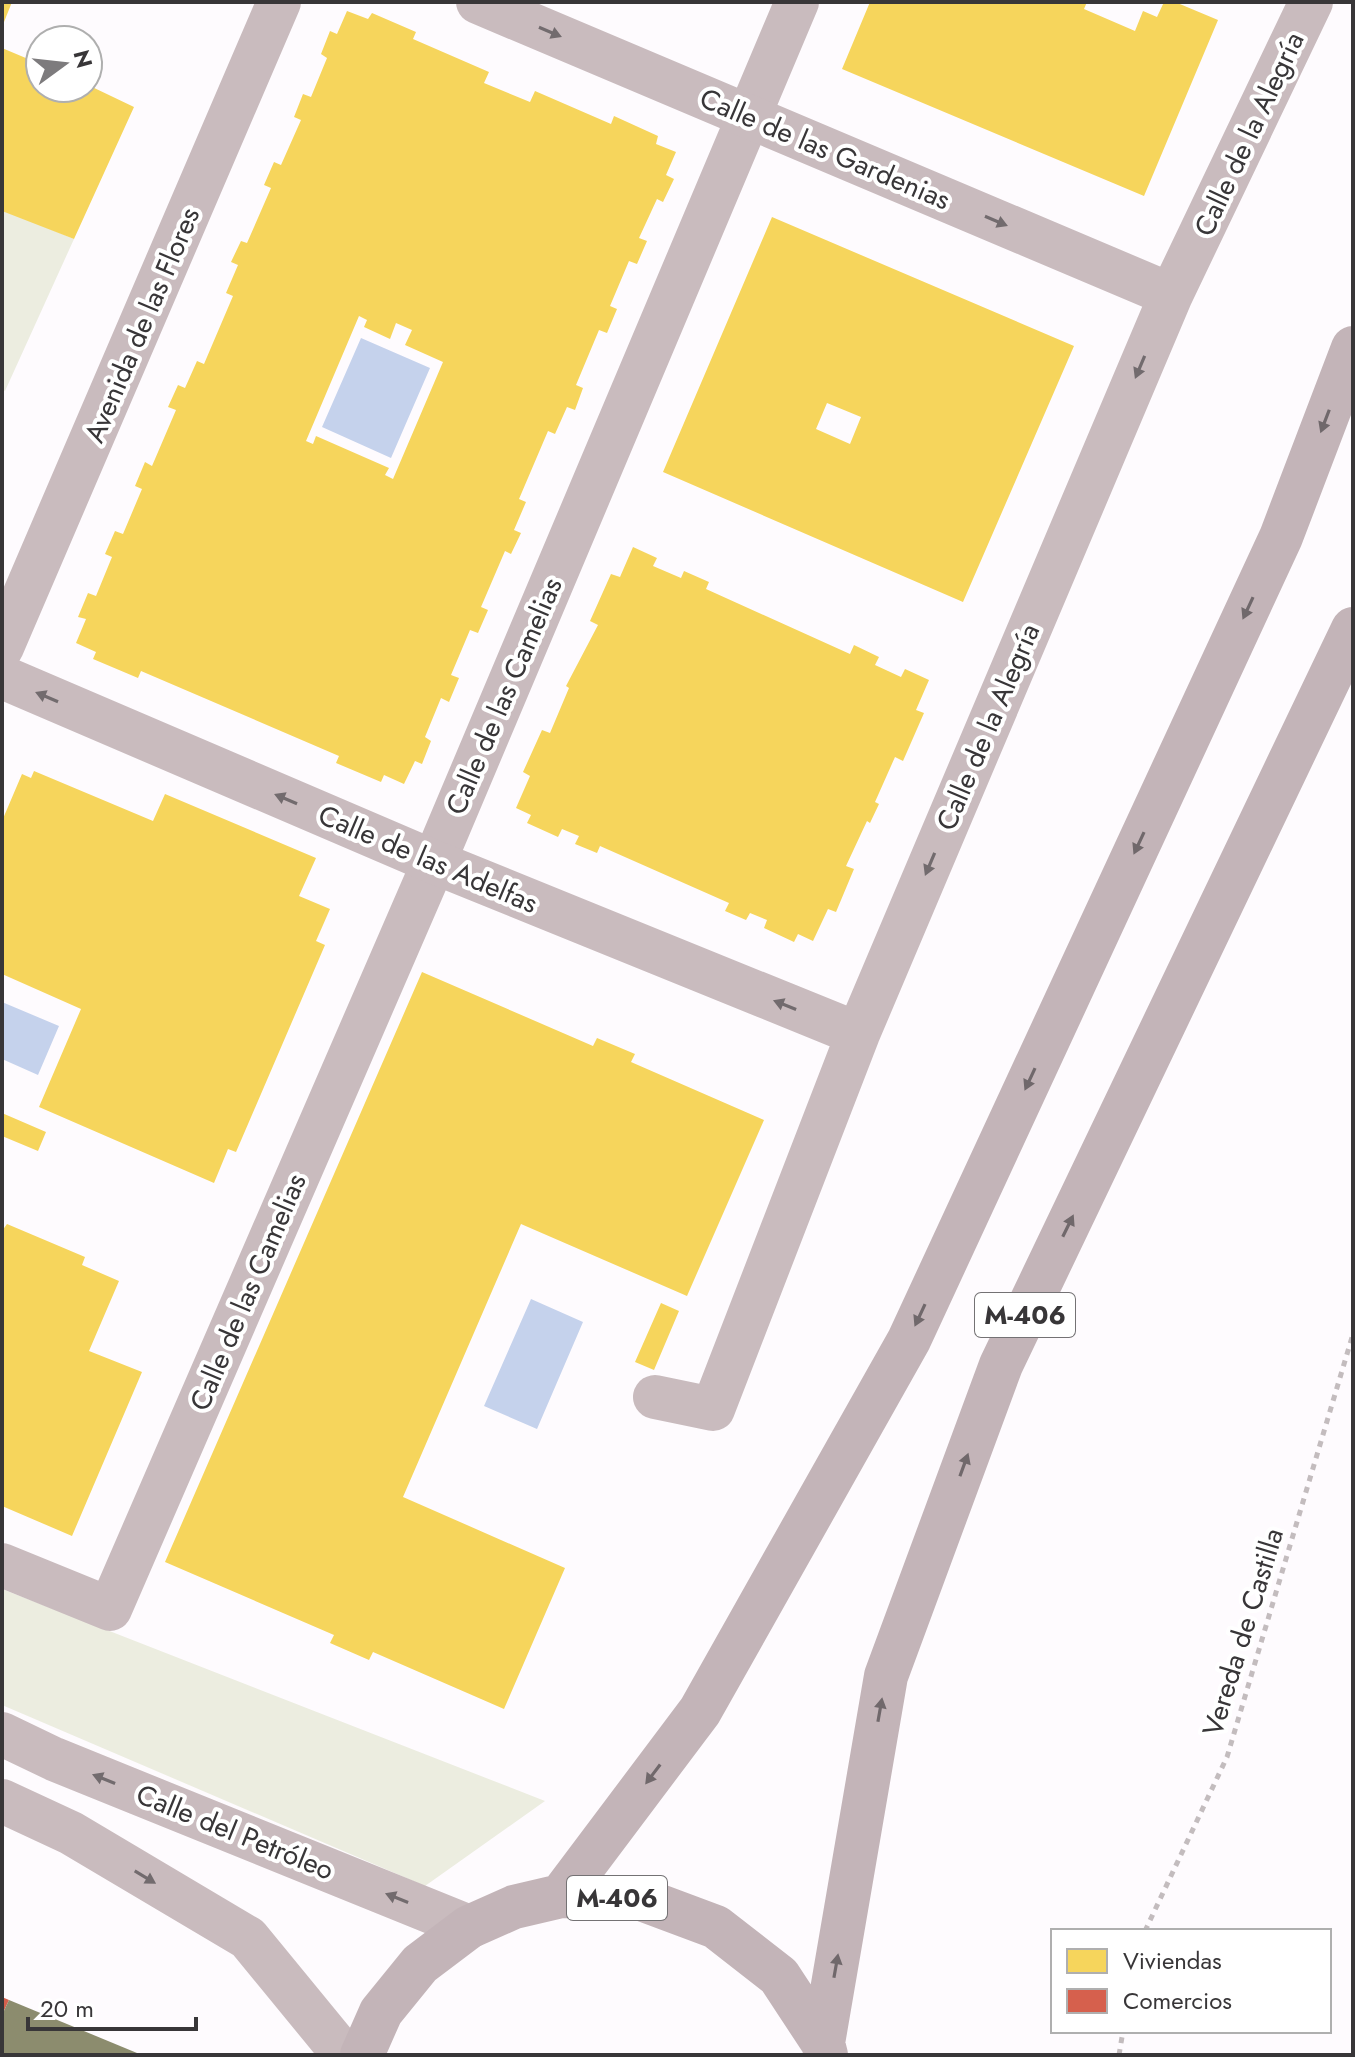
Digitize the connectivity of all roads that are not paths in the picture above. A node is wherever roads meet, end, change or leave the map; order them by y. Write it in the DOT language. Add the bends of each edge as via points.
graph roads {
  1 [pos="279,2"];
  2 [pos="478,2"];
  3 [pos="797,2"];
  4 [pos="1311,2"];
  5 [pos="747,116"];
  6 [pos="1171,295"];
  7 [pos="1353,348"];
  8 [pos="1353,629"];
  9 [pos="2,647"];
  10 [pos="2,677"];
  11 [pos="434,862"];
  12 [pos="858,1034"];
  13 [pos="655,1397"];
  14 [pos="2,1565"];
  15 [pos="2,1734"];
  16 [pos="2,1801"];
  17 [pos="561,1896"];
  18 [pos="469,1927"];
  19 [pos="824,2049"];
  20 [pos="344,2055"];
  21 [pos="362,2055"];
  1 -- 9 [label="street, Avenida de las Flores"];
  2 -- 5 [label="street, Calle de las Gardenias, one-way"];
  3 -- 5 [label="street, Calle de las Camelias"];
  4 -- 6 [label="street, Calle de la Alegría"];
  5 -- 6 [label="street, Calle de las Gardenias, one-way"];
  5 -- 11 [label="street, Calle de las Camelias"];
  6 -- 12 [label="street, Calle de la Alegría, one-way"];
  7 -- 17 [label="highway, M-406, one-way" via="1281,537 909,1340 700,1711"];
  19 -- 8 [label="highway, M-406, one-way" via="886,1676 1001,1365"];
  11 -- 10 [label="street, Calle de las Adelfas, one-way"];
  12 -- 11 [label="street, Calle de las Adelfas, one-way"];
  11 -- 14 [label="street, Calle de las Camelias" via="110,1609"];
  12 -- 13 [label="street, Calle de la Alegría" via="713,1409"];
  18 -- 15 [label="street, Calle del Petróleo, one-way"];
  16 -- 20 [label="street, one-way" via="71,1833 248,1938"];
  17 -- 18 [label="highway, M-406" via="514,1907"];
  17 -- 19 [label="highway, M-406" via="641,1899 716,1927 779,1976"];
  18 -- 21 [label="highway, M-406" via="420,1964 381,2012"];
}
